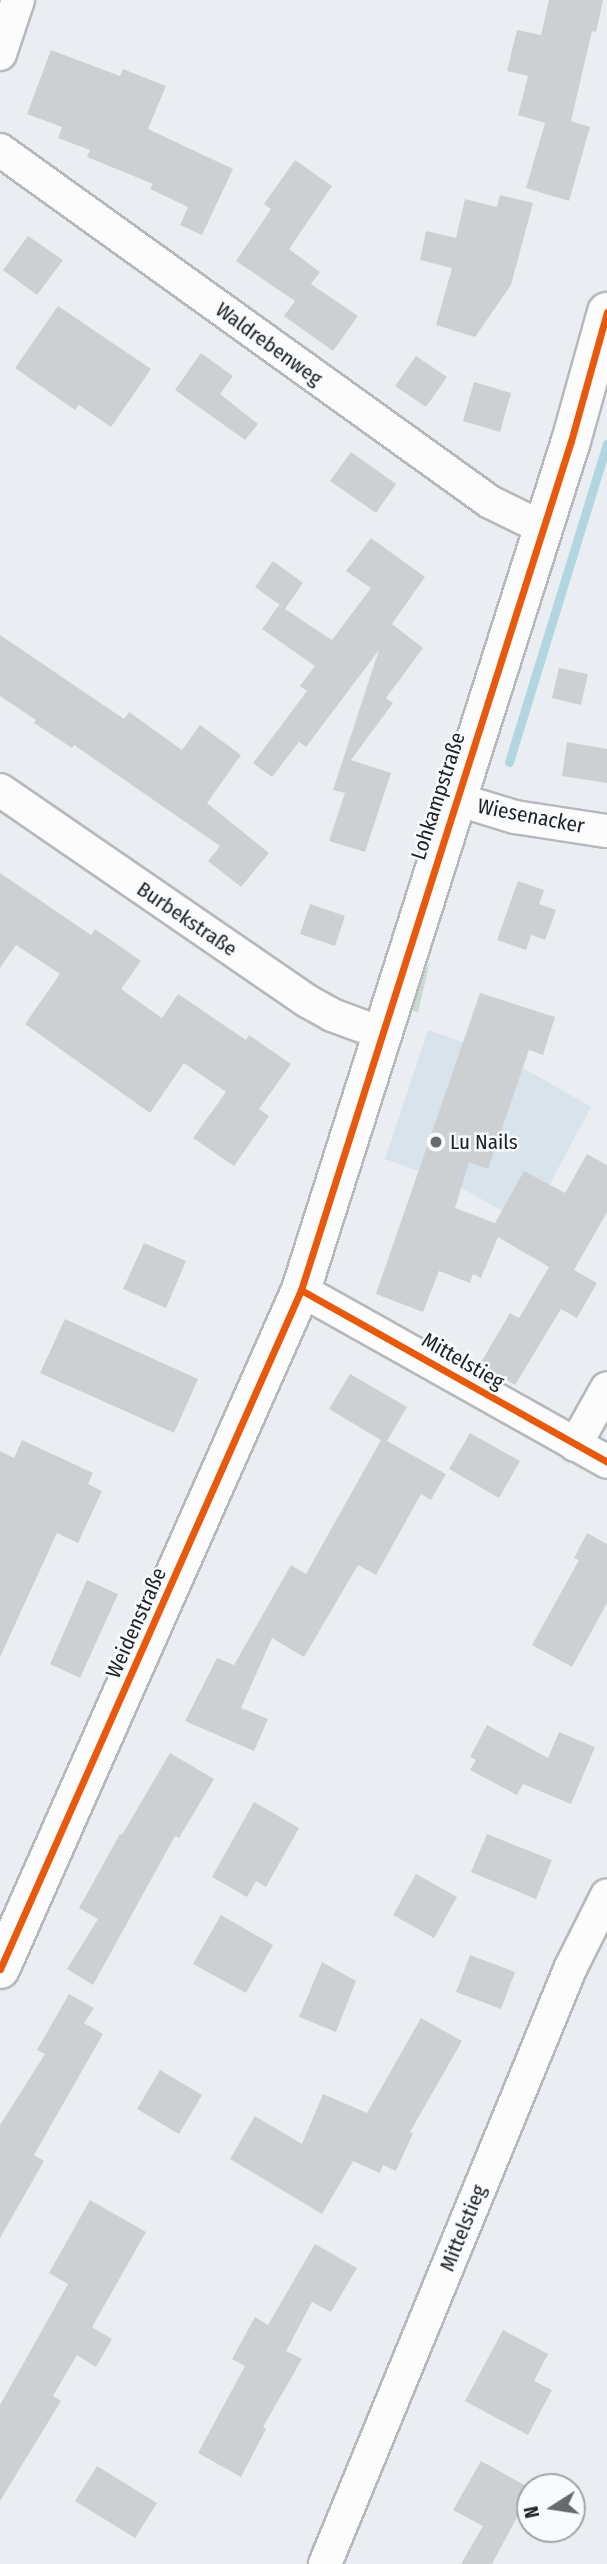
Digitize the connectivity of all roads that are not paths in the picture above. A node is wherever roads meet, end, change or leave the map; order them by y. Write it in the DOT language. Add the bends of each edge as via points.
graph roads {
  1 [pos="18,0"];
  2 [pos="0,54"];
  3 [pos="0,150"];
  4 [pos="607,312"];
  5 [pos="543,528"];
  6 [pos="0,790"];
  7 [pos="456,799"];
  8 [pos="607,831"];
  9 [pos="381,1033"];
  10 [pos="301,1290"];
  11 [pos="607,1388"];
  12 [pos="575,1445"];
  13 [pos="607,1462"];
  14 [pos="607,1895"];
  15 [pos="0,1969"];
  16 [pos="325,2564"];
  1 -- 2 [label="street"];
  3 -- 5 [label="street, Waldrebenweg" via="490,502"];
  4 -- 5 [label="street, Lohkampstraße"];
  5 -- 7 [label="street, Lohkampstraße"];
  6 -- 9 [label="street, Burbekstraße" via="307,1001"];
  7 -- 8 [label="street, Wiesenacker" via="515,817"];
  7 -- 9 [label="street, Lohkampstraße"];
  9 -- 10 [label="street, Lohkampstraße"];
  10 -- 12 [label="street, Mittelstieg"];
  10 -- 15 [label="street, Weidenstraße"];
  11 -- 12 [label="street"];
  12 -- 13 [label="street, Mittelstieg"];
  14 -- 16 [label="street, Mittelstieg" via="571,1967"];
}
